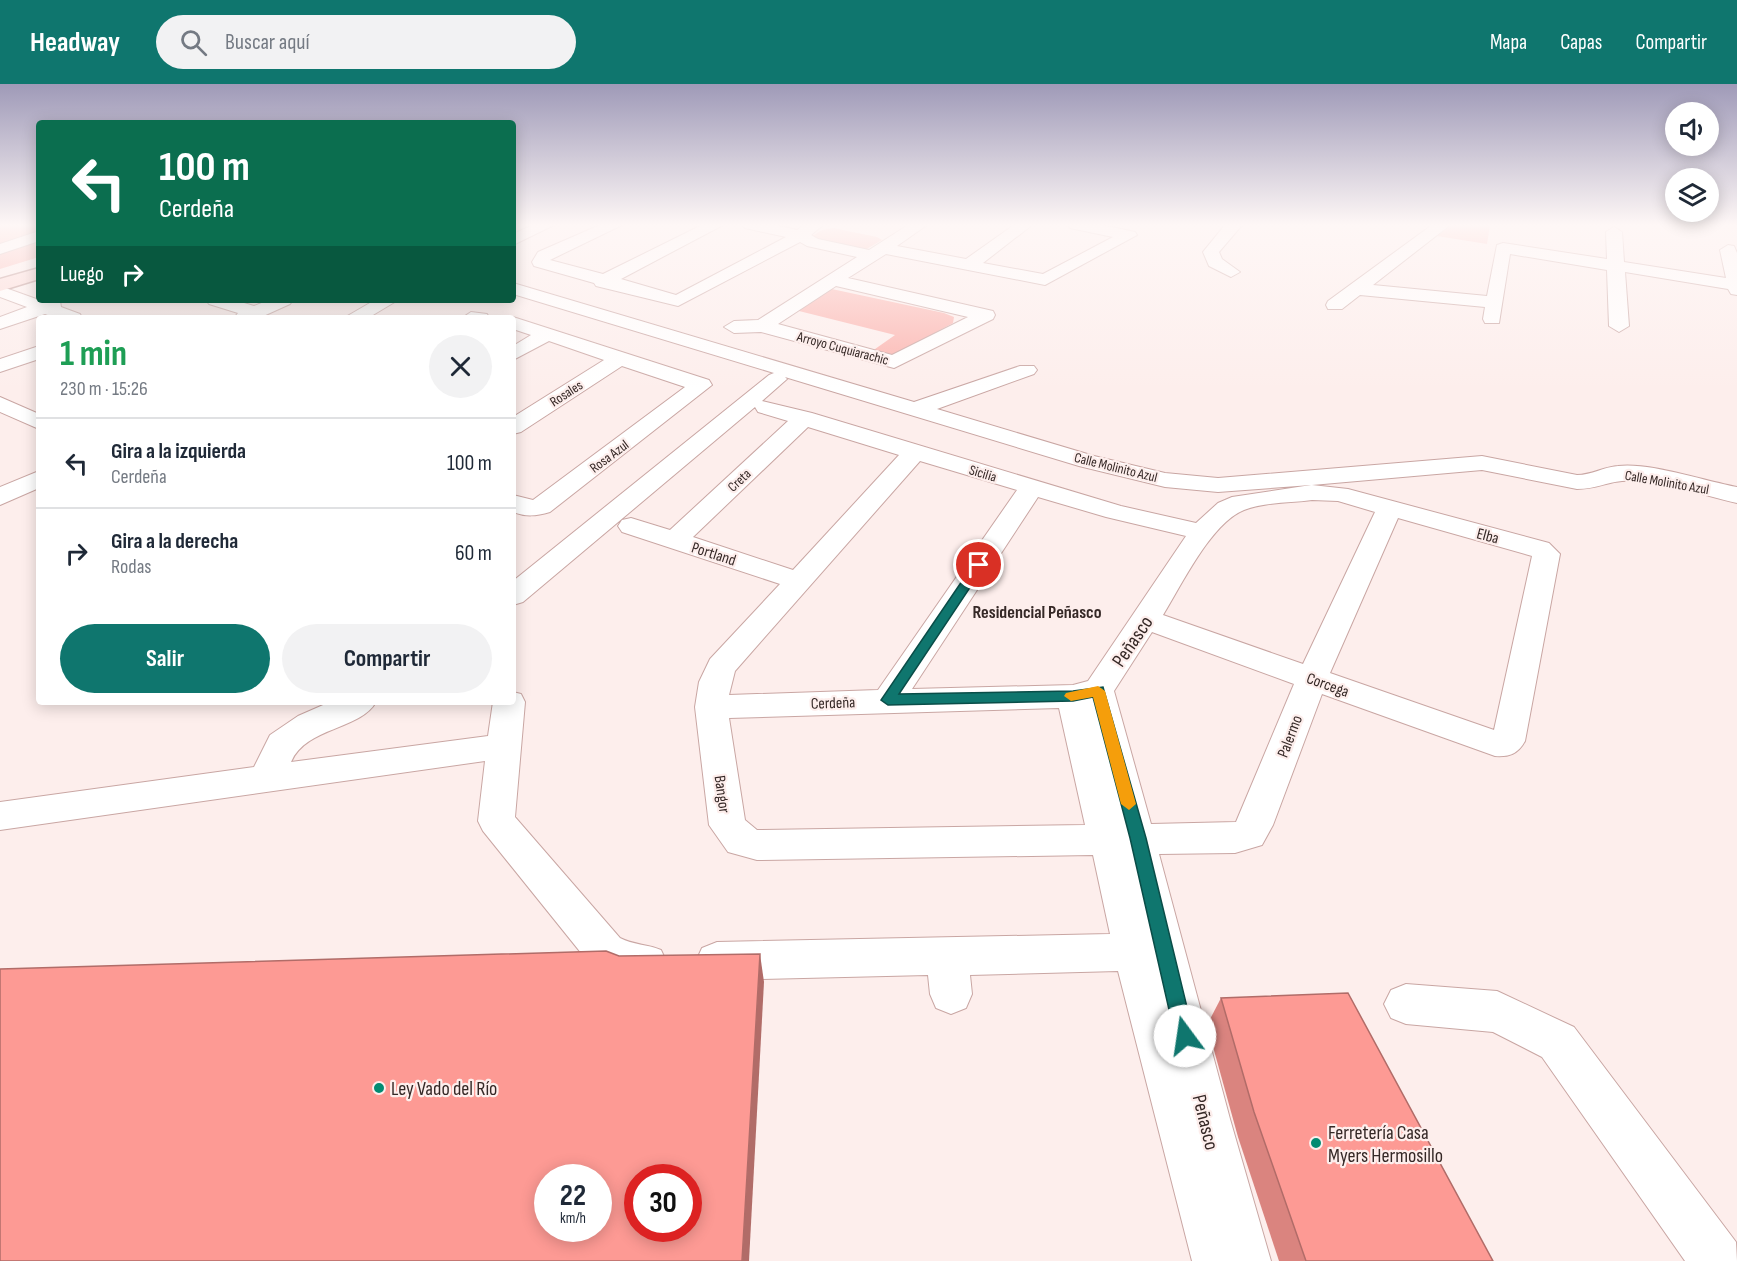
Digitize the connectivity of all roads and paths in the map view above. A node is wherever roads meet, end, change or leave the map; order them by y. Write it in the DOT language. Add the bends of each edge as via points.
graph roads {
  1 [pos="16,280"];
  2 [pos="596,280"];
  3 [pos="606,280"];
  4 [pos="720,280"];
  5 [pos="834,280"];
  6 [pos="1370,280"];
  7 [pos="1497,280"];
  8 [pos="1616,280"];
  9 [pos="1717,280"];
  10 [pos="602,282"];
  11 [pos="1736,283"];
  12 [pos="0,285"];
  13 [pos="516,289"];
  14 [pos="1358,289"];
  15 [pos="0,291"];
  16 [pos="61,303"];
  17 [pos="221,303"];
  18 [pos="277,303"];
  19 [pos="383,303"];
  20 [pos="1335,304"];
  21 [pos="46,308"];
  22 [pos="65,315"];
  23 [pos="249,315"];
  24 [pos="359,315"];
  25 [pos="0,323"];
  26 [pos="516,324"];
  27 [pos="762,326"];
  28 [pos="734,327"];
  29 [pos="1619,327"];
  30 [pos="548,334"];
  31 [pos="516,352"];
  32 [pos="36,353"];
  33 [pos="620,358"];
  34 [pos="0,366"];
  35 [pos="1027,370"];
  36 [pos="786,371"];
  37 [pos="36,399"];
  38 [pos="5,406"];
  39 [pos="766,407"];
  40 [pos="914,409"];
  41 [pos="804,418"];
  42 [pos="36,421"];
  43 [pos="516,426"];
  44 [pos="915,452"];
  45 [pos="36,479"];
  46 [pos="1031,488"];
  47 [pos="1737,495"];
  48 [pos="0,497"];
  49 [pos="1241,502"];
  50 [pos="516,503"];
  51 [pos="1390,508"];
  52 [pos="631,526"];
  53 [pos="1202,532"];
  54 [pos="674,541"];
  55 [pos="796,580"];
  56 [pos="516,594"];
  57 [pos="1147,620"];
  58 [pos="1312,678"];
  59 [pos="1086,693"];
  60 [pos="888,700"];
  61 [pos="353,705"];
  62 [pos="509,705"];
  63 [pos="711,707"];
  64 [pos="1508,741"];
  65 [pos="504,746"];
  66 [pos="267,778"];
  67 [pos="0,816"];
  68 [pos="1123,839"];
  69 [pos="1148,952"];
  70 [pos="1406,1004"];
  71 [pos="1210,1184"];
  72 [pos="1218,1261"];
  73 [pos="1245,1261"];
  74 [pos="1716,1261"];
  1 -- 12 [label="main road"];
  2 -- 10 [label="street"];
  3 -- 10 [label="street"];
  4 -- 10 [label="street" via="682,300"];
  5 -- 27 [label="street, Arroyo Cuquiarachic"];
  5 -- 27 [label="street, Arroyo Cuquiarachic" via="994,311 898,364"];
  6 -- 14 [label="street"];
  7 -- 14 [label="street" via="1492,310"];
  8 -- 29 [label="street"];
  9 -- 11 [label="street"];
  13 -- 36 [label="street, Calle Molinito Azul"];
  14 -- 20 [label="street"];
  15 -- 21 [label="street"];
  16 -- 21 [label="street"];
  17 -- 23 [label="street"];
  18 -- 23 [label="street"];
  19 -- 24 [label="street"];
  21 -- 22 [label="street"];
  21 -- 25 [label="street"];
  26 -- 30 [label="street"];
  27 -- 28 [label="street"];
  30 -- 31 [label="street"];
  30 -- 33 [label="street"];
  32 -- 34 [label="street"];
  33 -- 43 [label="street, Rosales"];
  33 -- 50 [label="street, Rosa Azul" via="701,387 541,507 528,509"];
  35 -- 40 [label="street"];
  36 -- 40 [label="street, Calle Molinito Azul"];
  36 -- 56 [label="street"];
  37 -- 38 [label="street"];
  38 -- 42 [label="street"];
  39 -- 41 [label="street, Sicilia"];
  40 -- 47 [label="street, Calle Molinito Azul" via="1098,464 1193,484 1482,463 1577,482 1593,482 1618,473 1639,474"];
  41 -- 44 [label="street, Sicilia"];
  41 -- 54 [label="street, Creta"];
  44 -- 46 [label="street, Sicilia"];
  44 -- 55 [label="street, Bangor"];
  45 -- 48 [label="street"];
  46 -- 53 [label="street, Sicilia"];
  46 -- 60 [label="street"];
  49 -- 51 [label="street, Elba" via="1326,492"];
  49 -- 53 [label="street, Peñasco" via="1227,508"];
  51 -- 58 [label="street, Palermo"];
  51 -- 64 [label="street, Elba" via="1545,552"];
  52 -- 54 [label="street, Portland"];
  53 -- 57 [label="street, Peñasco"];
  54 -- 55 [label="street, Portland"];
  55 -- 63 [label="street, Bangor" via="721,667"];
  57 -- 58 [label="street, Corcega"];
  57 -- 59 [label="street, Peñasco"];
  58 -- 64 [label="street, Corcega" via="1495,743"];
  58 -- 68 [label="street, Palermo" via="1256,825 1249,834 1235,838"];
  59 -- 60 [label="street, Cerdeña"];
  59 -- 68 [label="street, Peñasco"];
  60 -- 63 [label="street, Cerdeña"];
  61 -- 66 [label="street" via="310,725 282,744"];
  62 -- 65 [label="street"];
  63 -- 68 [label="street, Bangor" via="727,825 741,841 757,845 892,845"];
  65 -- 66 [label="street"];
  65 -- 69 [label="street" via="496,821 605,951 628,963 948,974"];
  66 -- 67 [label="street"];
  68 -- 69 [label="street, Peñasco" via="1122,892"];
  69 -- 71 [label="street, Peñasco"];
  70 -- 74 [label="street" via="1497,1012 1558,1042"];
  71 -- 72 [label="street, Peñasco"];
  71 -- 73 [label="street, Peñasco"];
}
